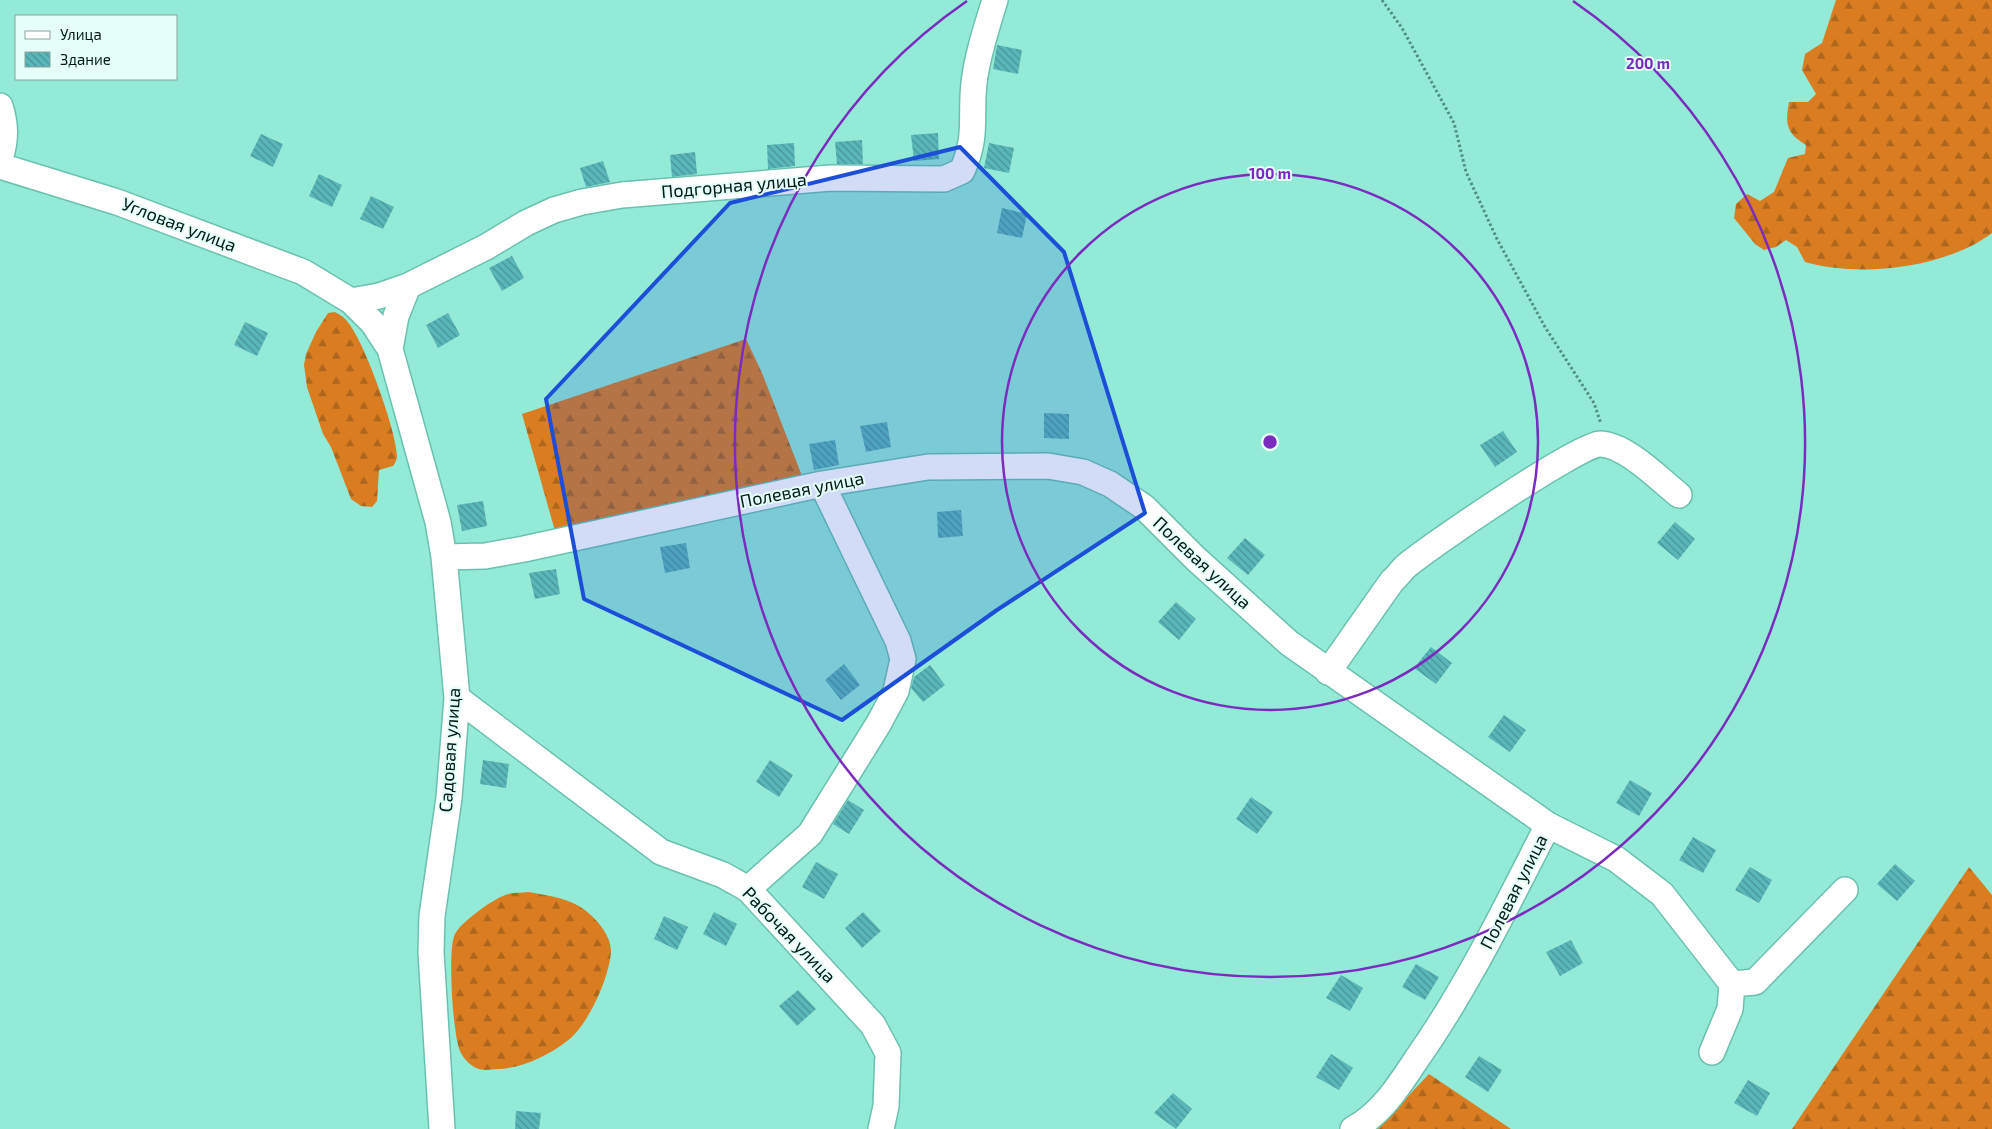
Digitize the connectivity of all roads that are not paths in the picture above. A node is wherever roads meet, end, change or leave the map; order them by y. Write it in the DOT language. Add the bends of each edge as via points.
graph roads {
  1 [pos="995,0"];
  2 [pos="0,106"];
  3 [pos="0,159"];
  4 [pos="0,166"];
  5 [pos="408,286"];
  6 [pos="351,301"];
  7 [pos="390,349"];
  8 [pos="822,484"];
  9 [pos="1679,495"];
  10 [pos="444,557"];
  11 [pos="1328,672"];
  12 [pos="457,698"];
  13 [pos="1548,825"];
  14 [pos="748,889"];
  15 [pos="1845,890"];
  16 [pos="1732,984"];
  17 [pos="1712,1052"];
  18 [pos="442,1129"];
  19 [pos="880,1129"];
  20 [pos="1353,1129"];
  1 -- 5 [label="street, Подгорная улица" via="974,83 974,130 970,154 962,171 944,179 831,178 622,195 582,202 526,223"];
  2 -- 3 [label="street" via="5,121 5,141"];
  4 -- 6 [label="street, Угловая улица" via="117,202 294,269"];
  5 -- 6 [label="street, Подгорная улица"];
  5 -- 7 [label="street" via="396,316"];
  6 -- 7 [label="street, Садовая улица" via="373,323"];
  7 -- 10 [label="street, Садовая улица" via="438,522"];
  8 -- 10 [label="street, Полевая улица" via="524,549 485,556"];
  8 -- 11 [label="street, Полевая улица" via="928,467 1048,466 1084,472 1110,484 1144,507 1289,643"];
  8 -- 14 [label="street" via="898,640 903,658 896,691 810,834"];
  9 -- 11 [label="street" via="1614,447 1599,444 1569,456 1404,568"];
  10 -- 12 [label="street, Садовая улица"];
  11 -- 13 [label="street, Полевая улица"];
  12 -- 14 [label="street, Рабочая улица" via="661,852 723,875"];
  12 -- 18 [label="street, Садовая улица" via="449,798 432,916 431,952"];
  13 -- 16 [label="street" via="1616,859 1662,894"];
  13 -- 20 [label="street, Полевая улица" via="1472,973 1435,1034 1389,1100"];
  14 -- 19 [label="street, Рабочая улица" via="873,1025 888,1053 886,1106"];
  15 -- 16 [label="street" via="1755,982"];
  16 -- 17 [label="street" via="1730,1009"];
}
